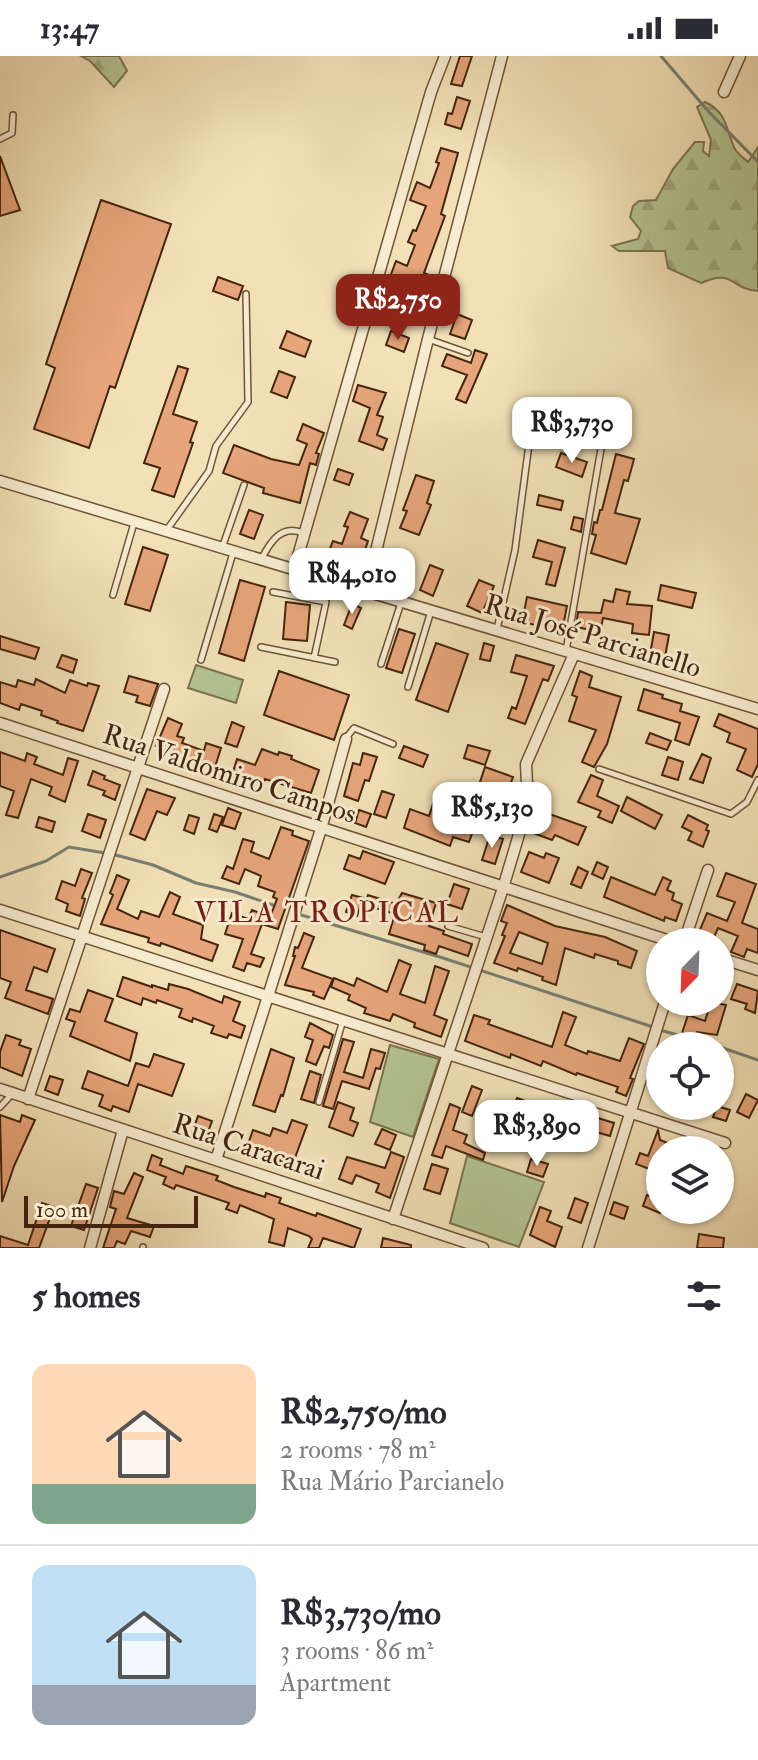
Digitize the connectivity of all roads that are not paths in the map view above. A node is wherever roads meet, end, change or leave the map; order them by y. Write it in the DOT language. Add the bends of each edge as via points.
graph roads {
  1 [pos="445,56"];
  2 [pos="502,56"];
  3 [pos="740,56"];
  4 [pos="724,92"];
  5 [pos="13,115"];
  6 [pos="0,139"];
  7 [pos="246,294"];
  8 [pos="428,339"];
  9 [pos="468,353"];
  10 [pos="531,429"];
  11 [pos="602,443"];
  12 [pos="0,481"];
  13 [pos="244,485"];
  14 [pos="134,522"];
  15 [pos="166,531"];
  16 [pos="304,534"];
  17 [pos="228,550"];
  18 [pos="261,560"];
  19 [pos="294,570"];
  20 [pos="312,576"];
  21 [pos="273,592"];
  22 [pos="366,592"];
  23 [pos="113,595"];
  24 [pos="306,598"];
  25 [pos="401,603"];
  26 [pos="431,611"];
  27 [pos="497,631"];
  28 [pos="261,647"];
  29 [pos="570,653"];
  30 [pos="314,658"];
  31 [pos="201,660"];
  32 [pos="335,662"];
  33 [pos="381,664"];
  34 [pos="408,687"];
  35 [pos="164,689"];
  36 [pos="758,709"];
  37 [pos="0,723"];
  38 [pos="346,739"];
  39 [pos="393,744"];
  40 [pos="138,768"];
  41 [pos="599,769"];
  42 [pos="758,780"];
  43 [pos="321,829"];
  44 [pos="708,870"];
  45 [pos="503,888"];
  46 [pos="0,910"];
  47 [pos="448,926"];
  48 [pos="689,928"];
  49 [pos="646,933"];
  50 [pos="82,936"];
  51 [pos="487,938"];
  52 [pos="734,962"];
  53 [pos="758,970"];
  54 [pos="268,996"];
  55 [pos="661,1016"];
  56 [pos="343,1020"];
  57 [pos="448,1054"];
  58 [pos="0,1089"];
  59 [pos="12,1093"];
  60 [pos="28,1099"];
  61 [pos="319,1102"];
  62 [pos="0,1107"];
  63 [pos="631,1113"];
  64 [pos="123,1130"];
  65 [pos="703,1136"];
  66 [pos="216,1160"];
  67 [pos="393,1219"];
  68 [pos="449,1243"];
  69 [pos="90,1248"];
  70 [pos="483,1248"];
  71 [pos="588,1248"];
  1 -- 16 [label="street"];
  2 -- 8 [label="street"];
  3 -- 4 [label="street"];
  5 -- 6 [label="lane" via="12,133"];
  7 -- 15 [label="lane" via="248,402 216,446 209,471"];
  8 -- 9 [label="lane"];
  8 -- 22 [label="street"];
  10 -- 27 [label="lane" via="515,550"];
  11 -- 29 [label="lane"];
  12 -- 14 [label="street, Rua José Parcianello"];
  13 -- 17 [label="lane"];
  14 -- 15 [label="street, Rua José Parcianello"];
  14 -- 23 [label="lane"];
  15 -- 17 [label="street, Rua José Parcianello"];
  16 -- 18 [label="lane" via="293,529 281,532"];
  16 -- 19 [label="street"];
  17 -- 18 [label="street, Rua José Parcianello"];
  17 -- 31 [label="lane"];
  18 -- 19 [label="street, Rua José Parcianello"];
  19 -- 20 [label="street, Rua José Parcianello"];
  20 -- 22 [label="street, Rua José Parcianello"];
  20 -- 24 [label="lane"];
  21 -- 24 [label="lane"];
  22 -- 25 [label="street, Rua José Parcianello"];
  24 -- 30 [label="lane" via="326,602"];
  25 -- 26 [label="street, Rua José Parcianello"];
  25 -- 33 [label="lane"];
  26 -- 27 [label="street, Rua José Parcianello"];
  26 -- 34 [label="lane"];
  27 -- 29 [label="street, Rua José Parcianello"];
  28 -- 30 [label="lane"];
  29 -- 36 [label="street, Rua José Parcianello"];
  29 -- 45 [label="street" via="526,764 528,804"];
  30 -- 32 [label="lane"];
  35 -- 40 [label="street"];
  37 -- 40 [label="street, Rua Valdomiro Campos"];
  38 -- 39 [label="lane" via="354,728"];
  38 -- 43 [label="street"];
  40 -- 43 [label="street, Rua Valdomiro Campos"];
  40 -- 50 [label="street"];
  41 -- 42 [label="lane" via="731,814 747,802"];
  43 -- 45 [label="street, Rua Valdomiro Campos"];
  43 -- 54 [label="street"];
  44 -- 48 [label="street"];
  45 -- 49 [label="street, Rua Valdomiro Campos"];
  45 -- 51 [label="street"];
  46 -- 50 [label="street"];
  47 -- 51 [label="lane"];
  50 -- 54 [label="street"];
  50 -- 60 [label="street"];
  51 -- 57 [label="street"];
  52 -- 53 [label="street"];
  54 -- 56 [label="street"];
  54 -- 66 [label="street"];
  55 -- 63 [label="street"];
  56 -- 57 [label="street"];
  56 -- 61 [label="lane"];
  57 -- 63 [label="street"];
  57 -- 67 [label="street"];
  58 -- 59 [label="street, Rua Caracarai"];
  59 -- 60 [label="street, Rua Caracarai"];
  59 -- 62 [label="lane"];
  60 -- 64 [label="street, Rua Caracarai"];
  63 -- 65 [label="street"];
  63 -- 71 [label="street"];
  64 -- 66 [label="street, Rua Caracarai"];
  64 -- 69 [label="street"];
  66 -- 67 [label="street, Rua Caracarai"];
  67 -- 68 [label="street, Rua Caracarai"];
  68 -- 70 [label="street, Rua Caracarai"];
}
